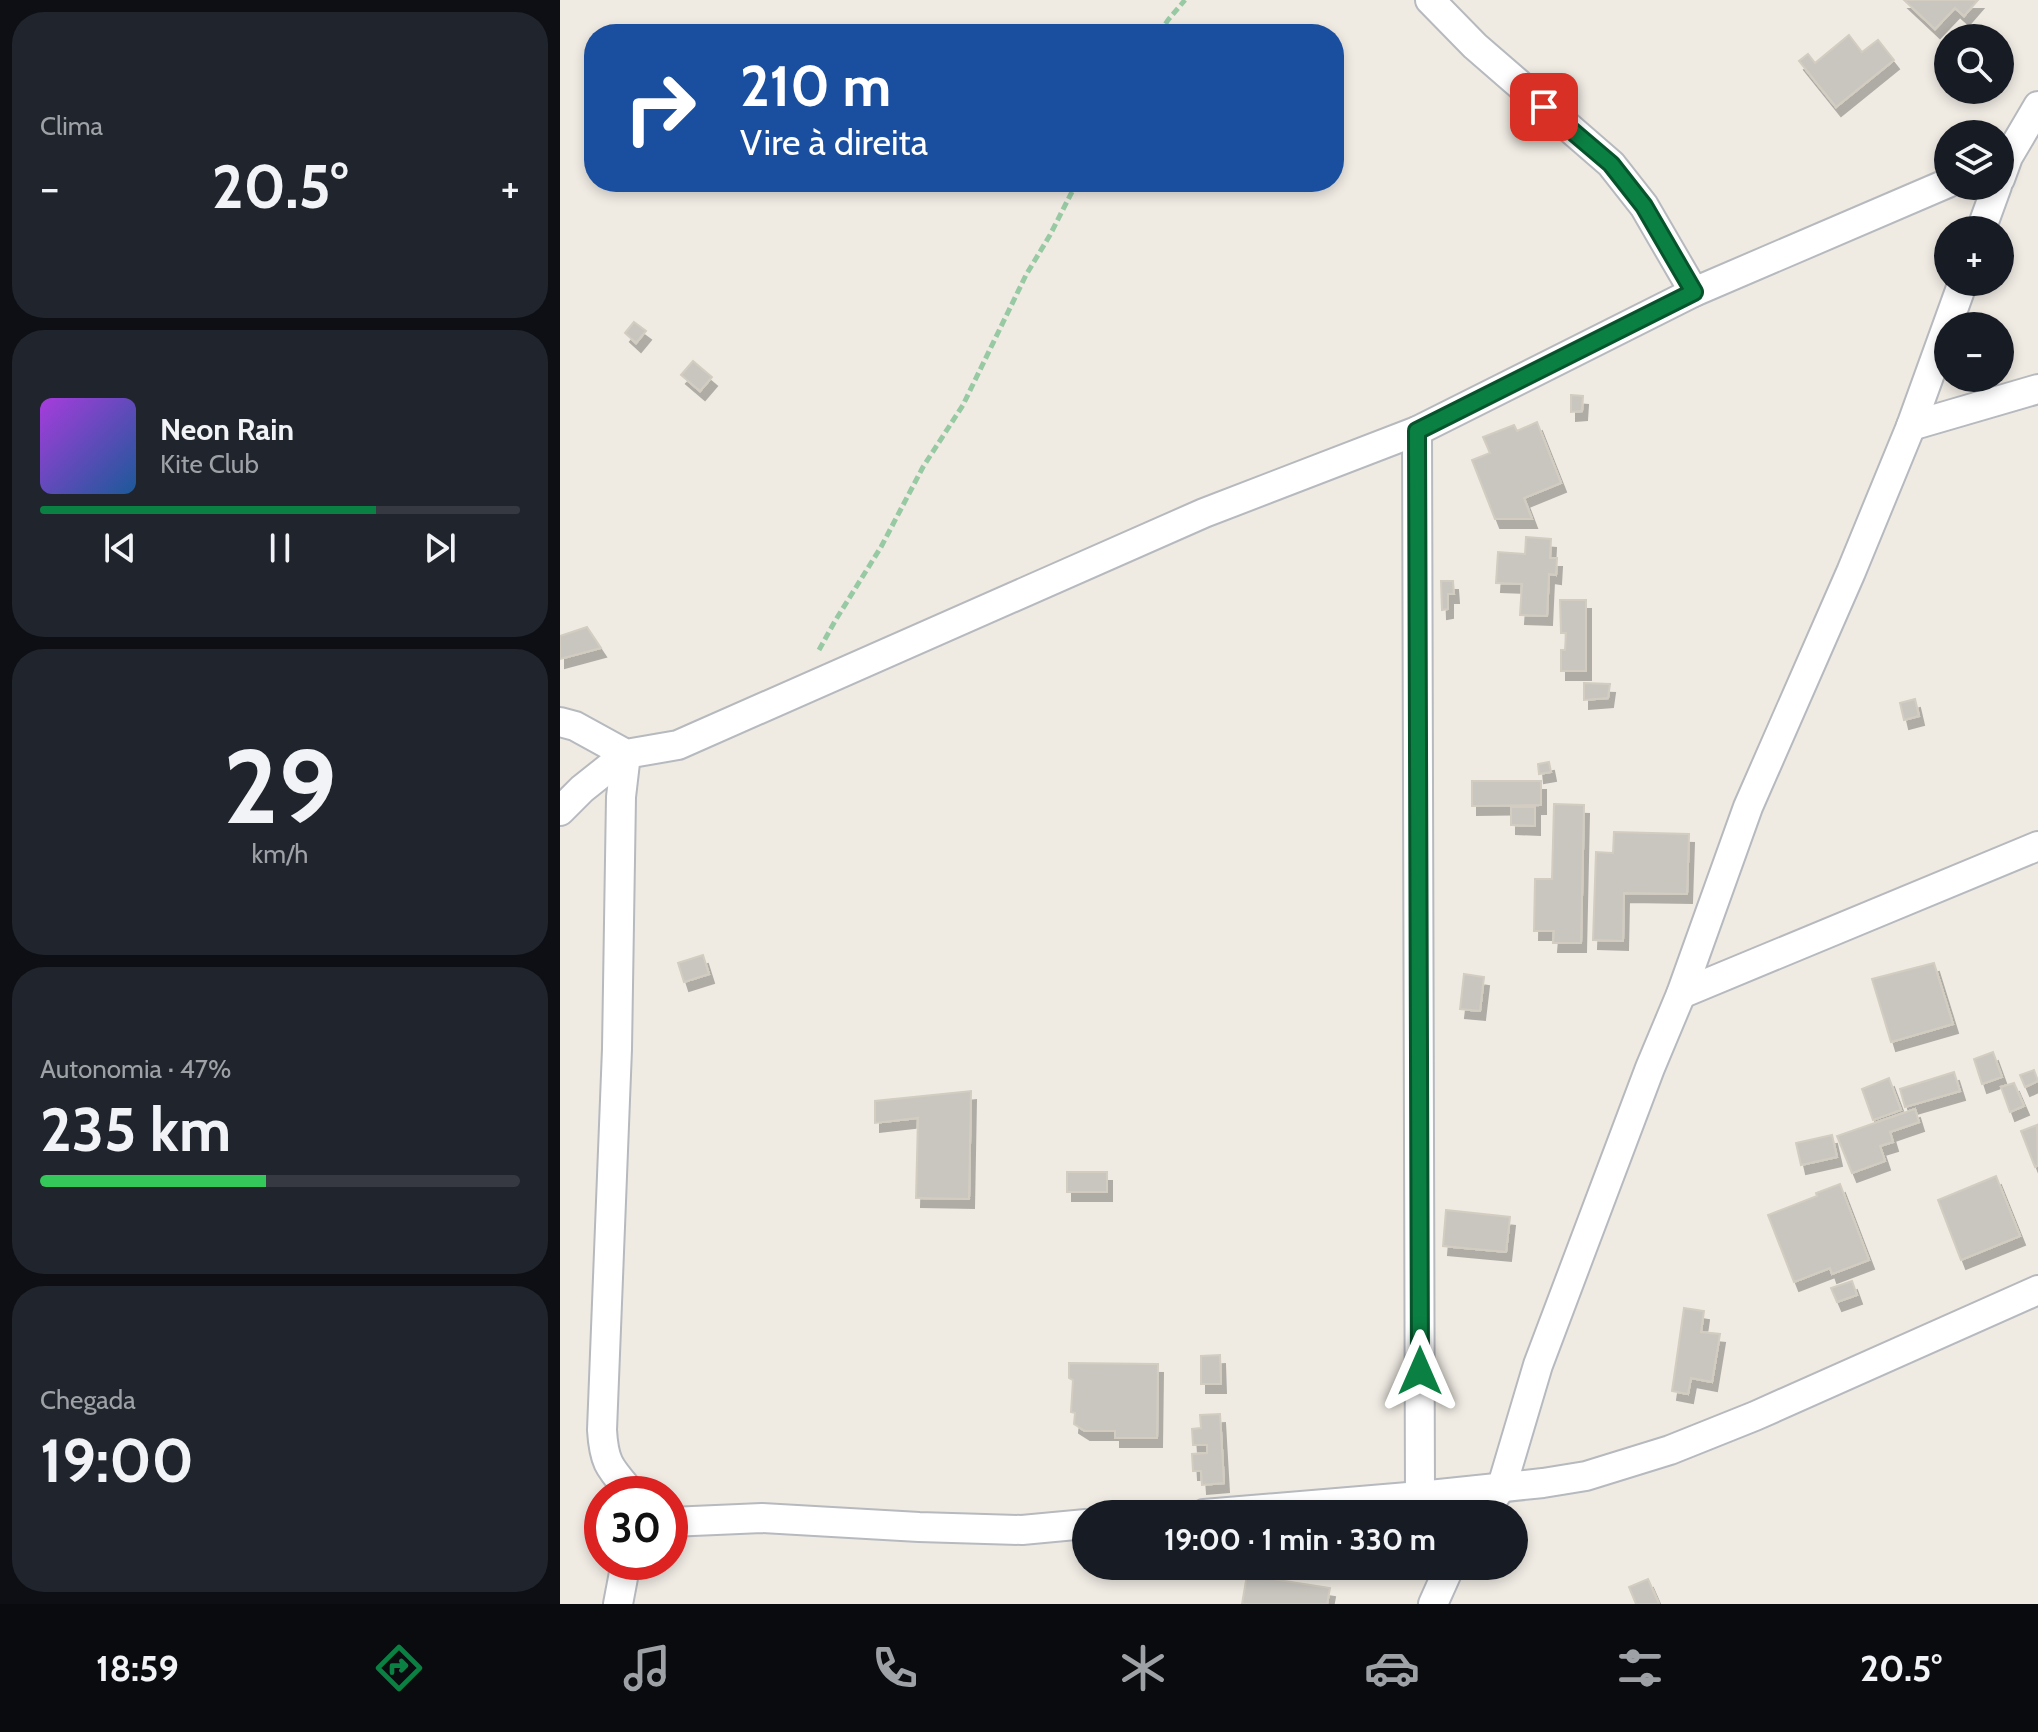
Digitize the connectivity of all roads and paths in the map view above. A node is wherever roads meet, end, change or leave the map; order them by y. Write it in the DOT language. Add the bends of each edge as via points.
graph roads {
  1 [pos="1185,0"];
  2 [pos="1430,0"];
  3 [pos="1165,24"];
  4 [pos="2038,106"];
  5 [pos="2038,143"];
  6 [pos="2014,147"];
  7 [pos="2014,159"];
  8 [pos="1934,189"];
  9 [pos="1072,192"];
  10 [pos="1694,292"];
  11 [pos="1958,296"];
  12 [pos="2038,389"];
  13 [pos="1911,426"];
  14 [pos="1417,431"];
  15 [pos="795,693"];
  16 [pos="560,722"];
  17 [pos="626,754"];
  18 [pos="560,811"];
  19 [pos="2038,846"];
  20 [pos="1681,994"];
  21 [pos="2038,1290"];
  22 [pos="616,1476"];
  23 [pos="1502,1486"];
  24 [pos="1420,1496"];
  25 [pos="1372,1500"];
  26 [pos="1492,1500"];
  27 [pos="688,1521"];
  28 [pos="1072,1525"];
  29 [pos="623,1580"];
  30 [pos="1444,1580"];
  31 [pos="618,1604"];
  32 [pos="1433,1604"];
  1 -- 3 [label="path"];
  2 -- 10 [label="street" via="1611,164 1644,206"];
  4 -- 6 [label="street"];
  5 -- 7 [label="street"];
  8 -- 10 [label="street"];
  9 -- 15 [label="path" via="963,405"];
  10 -- 14 [label="street"];
  11 -- 13 [label="street"];
  12 -- 13 [label="street"];
  13 -- 20 [label="street" via="1748,807"];
  14 -- 15 [label="street" via="1204,513"];
  14 -- 24 [label="street"];
  15 -- 17 [label="street" via="678,745"];
  16 -- 17 [label="street"];
  17 -- 18 [label="street"];
  17 -- 22 [label="street" via="602,1430 603,1453"];
  19 -- 20 [label="street"];
  20 -- 23 [label="street" via="1538,1365"];
  21 -- 23 [label="street" via="1670,1450 1586,1476"];
  23 -- 24 [label="street"];
  23 -- 26 [label="street"];
  24 -- 25 [label="street"];
  27 -- 28 [label="street" via="762,1518 1022,1530"];
  29 -- 31 [label="street"];
  30 -- 32 [label="street"];
}
